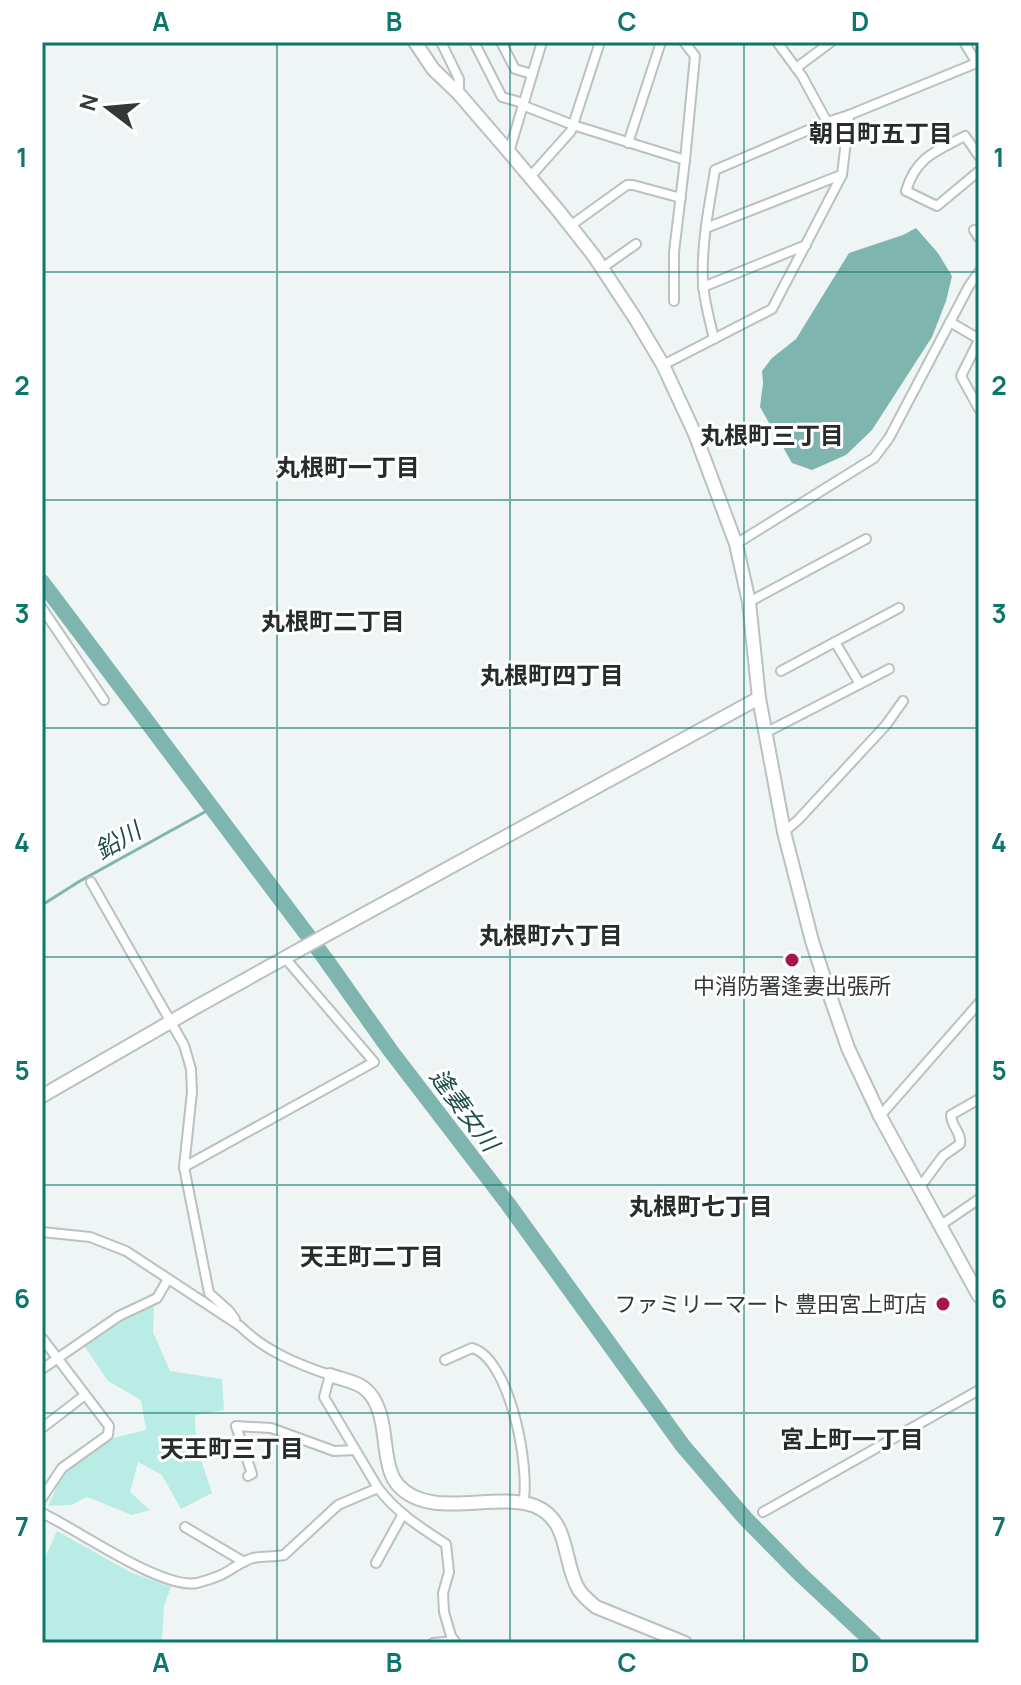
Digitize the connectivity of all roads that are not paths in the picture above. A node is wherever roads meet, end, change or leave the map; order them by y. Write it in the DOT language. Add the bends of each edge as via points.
graph roads {
  1 [pos="415,42"];
  2 [pos="441,42"];
  3 [pos="474,42"];
  4 [pos="501,42"];
  5 [pos="542,42"];
  6 [pos="600,42"];
  7 [pos="661,42"];
  8 [pos="684,42"];
  9 [pos="777,42"];
  10 [pos="831,42"];
  11 [pos="964,42"];
  12 [pos="978,64"];
  13 [pos="796,68"];
  14 [pos="532,74"];
  15 [pos="459,94"];
  16 [pos="523,104"];
  17 [pos="849,115"];
  18 [pos="827,122"];
  19 [pos="573,125"];
  20 [pos="628,143"];
  21 [pos="509,152"];
  22 [pos="979,156"];
  23 [pos="685,160"];
  24 [pos="979,171"];
  25 [pos="842,175"];
  26 [pos="530,177"];
  27 [pos="681,198"];
  28 [pos="570,226"];
  29 [pos="706,228"];
  30 [pos="636,244"];
  31 [pos="806,245"];
  32 [pos="602,268"];
  33 [pos="979,272"];
  34 [pos="703,287"];
  35 [pos="674,301"];
  36 [pos="950,322"];
  37 [pos="714,339"];
  38 [pos="979,339"];
  39 [pos="663,365"];
  40 [pos="979,409"];
  41 [pos="866,539"];
  42 [pos="736,544"];
  43 [pos="749,602"];
  44 [pos="42,608"];
  45 [pos="899,608"];
  46 [pos="835,642"];
  47 [pos="889,669"];
  48 [pos="781,671"];
  49 [pos="860,684"];
  50 [pos="759,698"];
  51 [pos="104,700"];
  52 [pos="903,701"];
  53 [pos="767,732"];
  54 [pos="784,832"];
  55 [pos="91,882"];
  56 [pos="290,955"];
  57 [pos="979,1003"];
  58 [pos="172,1021"];
  59 [pos="42,1096"];
  60 [pos="979,1099"];
  61 [pos="880,1116"];
  62 [pos="184,1167"];
  63 [pos="920,1187"];
  64 [pos="979,1199"];
  65 [pos="941,1225"];
  66 [pos="42,1232"];
  67 [pos="168,1279"];
  68 [pos="979,1296"];
  69 [pos="240,1326"];
  70 [pos="42,1338"];
  71 [pos="57,1358"];
  72 [pos="445,1360"];
  73 [pos="42,1369"];
  74 [pos="330,1375"];
  75 [pos="979,1390"];
  76 [pos="85,1395"];
  77 [pos="42,1428"];
  78 [pos="355,1450"];
  79 [pos="248,1476"];
  80 [pos="378,1488"];
  81 [pos="42,1498"];
  82 [pos="523,1504"];
  83 [pos="763,1512"];
  84 [pos="42,1513"];
  85 [pos="403,1514"];
  86 [pos="185,1527"];
  87 [pos="244,1562"];
  88 [pos="376,1563"];
  89 [pos="455,1642"];
  90 [pos="433,1643"];
  91 [pos="685,1643"];
  1 -- 15 [label="street"];
  2 -- 15 [label="street" via="459,79"];
  3 -- 16 [label="street" via="502,97"];
  4 -- 14 [label="street" via="515,69"];
  5 -- 14 [label="street"];
  6 -- 19 [label="street"];
  7 -- 20 [label="street"];
  8 -- 23 [label="street" via="695,56"];
  9 -- 13 [label="street"];
  10 -- 13 [label="street"];
  11 -- 12 [label="street"];
  12 -- 17 [label="street"];
  13 -- 18 [label="street"];
  14 -- 16 [label="street"];
  15 -- 21 [label="street"];
  16 -- 19 [label="street"];
  16 -- 21 [label="street"];
  17 -- 18 [label="street"];
  17 -- 25 [label="street"];
  18 -- 29 [label="street" via="715,170"];
  19 -- 20 [label="street"];
  19 -- 26 [label="street"];
  20 -- 23 [label="street"];
  21 -- 26 [label="street"];
  22 -- 24 [label="street" via="965,136 925,158 910,176 906,191 937,206"];
  23 -- 27 [label="street"];
  25 -- 29 [label="street"];
  25 -- 31 [label="street"];
  26 -- 28 [label="street"];
  27 -- 28 [label="street" via="627,185"];
  27 -- 35 [label="street"];
  28 -- 32 [label="street"];
  29 -- 34 [label="street"];
  30 -- 32 [label="street"];
  31 -- 34 [label="street"];
  31 -- 37 [label="street" via="772,309"];
  32 -- 39 [label="street"];
  33 -- 36 [label="street"];
  34 -- 37 [label="street"];
  36 -- 38 [label="street"];
  36 -- 42 [label="street" via="874,458"];
  37 -- 39 [label="street"];
  38 -- 40 [label="street" via="961,376"];
  39 -- 42 [label="street"];
  41 -- 43 [label="street"];
  42 -- 43 [label="street"];
  43 -- 50 [label="street"];
  44 -- 51 [label="street"];
  45 -- 46 [label="street"];
  46 -- 48 [label="street"];
  46 -- 49 [label="street"];
  47 -- 49 [label="street"];
  49 -- 53 [label="street"];
  50 -- 53 [label="street"];
  50 -- 56 [label="street"];
  52 -- 54 [label="street"];
  53 -- 54 [label="street"];
  54 -- 61 [label="street" via="830,996"];
  55 -- 58 [label="street"];
  56 -- 58 [label="street"];
  56 -- 62 [label="street" via="374,1062"];
  57 -- 61 [label="street"];
  58 -- 59 [label="street"];
  58 -- 62 [label="street" via="191,1069"];
  60 -- 63 [label="street" via="951,1115 960,1144 943,1156"];
  61 -- 63 [label="street"];
  62 -- 69 [label="street" via="209,1293"];
  63 -- 65 [label="street"];
  64 -- 65 [label="street"];
  65 -- 68 [label="street"];
  66 -- 67 [label="street" via="90,1237 126,1251"];
  67 -- 69 [label="street"];
  67 -- 71 [label="street" via="157,1298 119,1316"];
  69 -- 74 [label="street" via="278,1354"];
  70 -- 71 [label="street"];
  71 -- 73 [label="street"];
  71 -- 76 [label="street"];
  72 -- 82 [label="street" via="472,1348 490,1362 509,1398 523,1449"];
  74 -- 78 [label="street" via="324,1397"];
  74 -- 82 [label="street" via="358,1385 372,1397 383,1423 390,1469 405,1491 437,1502"];
  75 -- 83 [label="street"];
  76 -- 77 [label="street"];
  76 -- 81 [label="street" via="109,1426 108,1435 62,1468"];
  78 -- 79 [label="street" via="334,1451 271,1428 236,1426 252,1474"];
  78 -- 80 [label="street"];
  80 -- 85 [label="street"];
  80 -- 87 [label="street" via="338,1505 284,1555"];
  82 -- 91 [label="street" via="555,1521 585,1598"];
  84 -- 87 [label="street" via="139,1567 186,1583 220,1576"];
  85 -- 88 [label="street"];
  85 -- 89 [label="street" via="446,1544 444,1612"];
  86 -- 87 [label="street"];
  89 -- 90 [label="street"];
}
